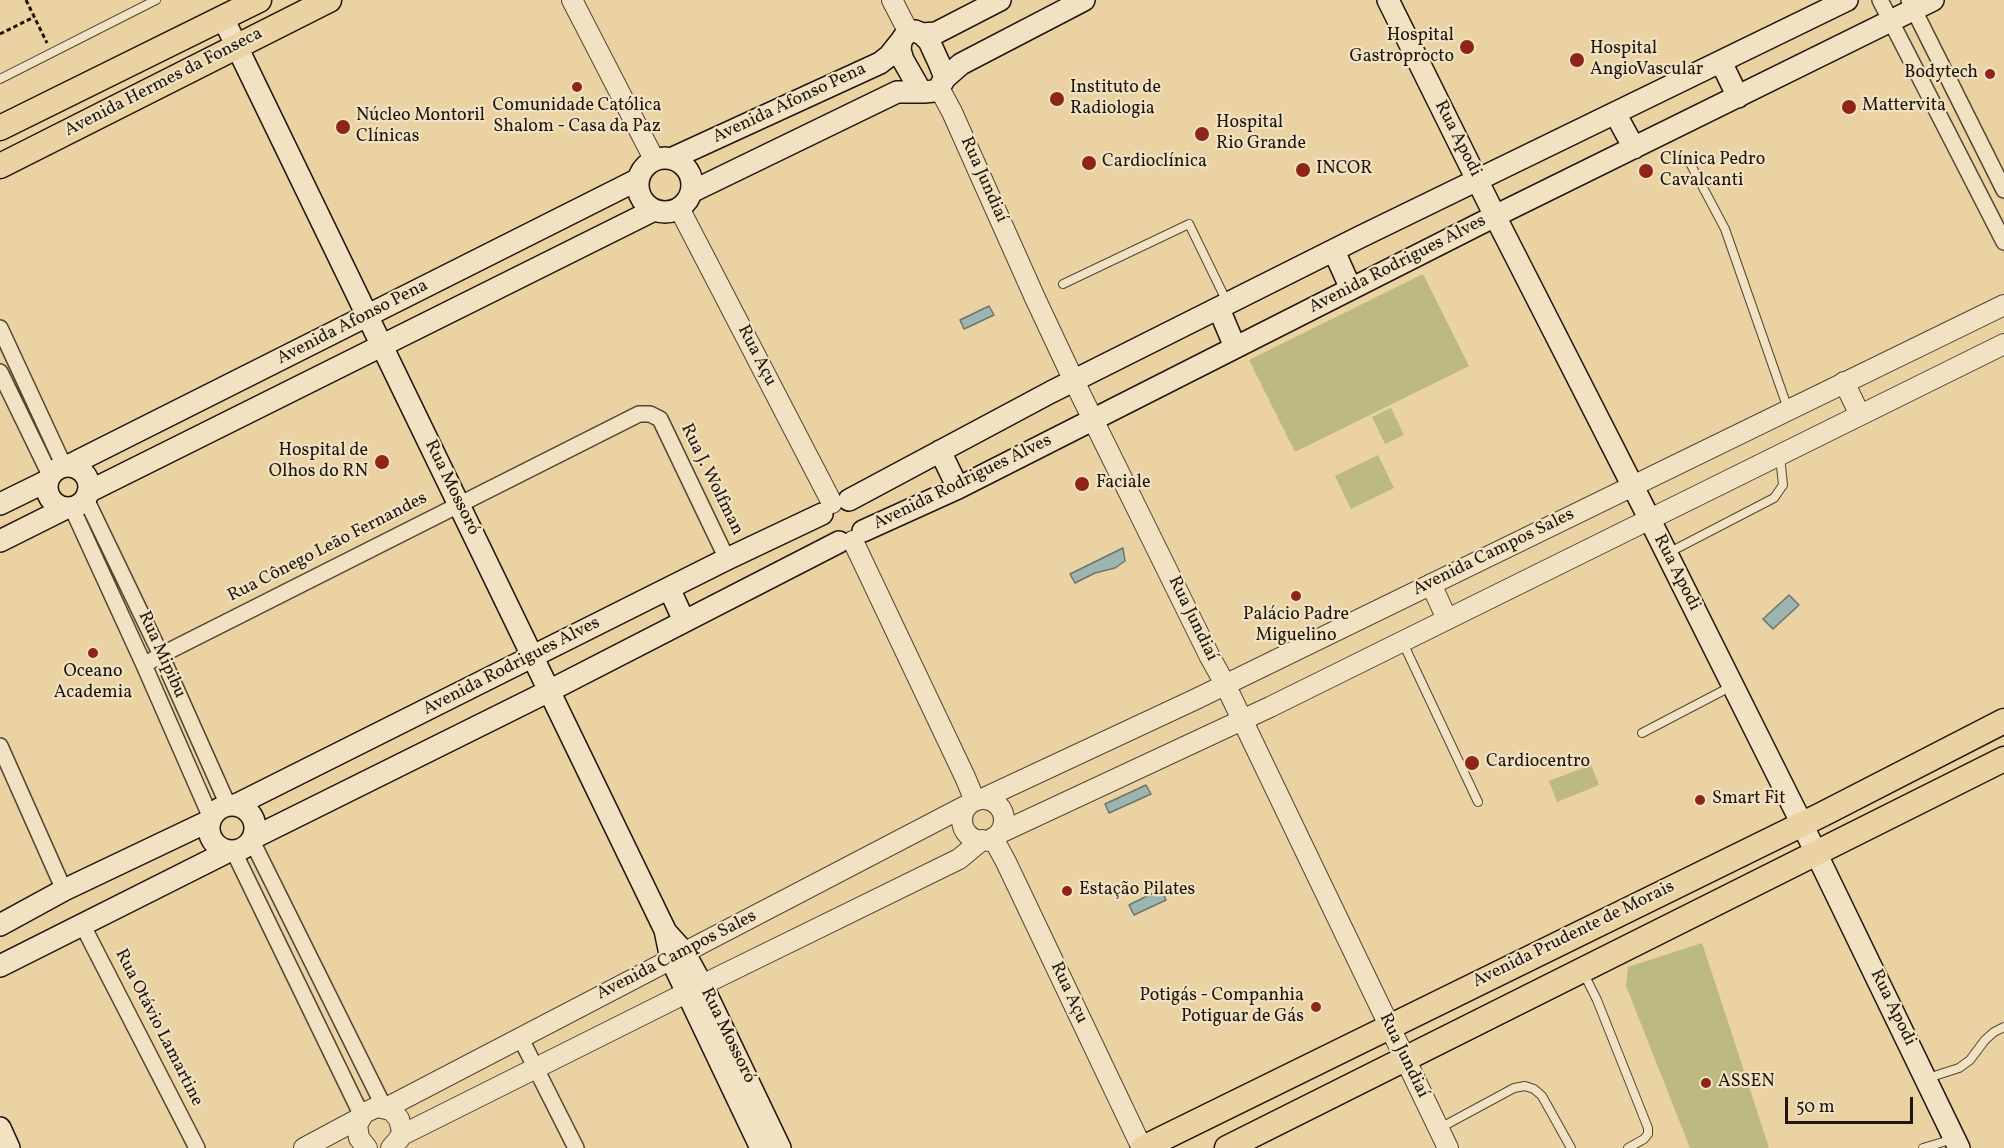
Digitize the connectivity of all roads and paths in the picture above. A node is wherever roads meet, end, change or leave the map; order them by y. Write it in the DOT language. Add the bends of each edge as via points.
graph roads {
  1 [pos="26,0"];
  2 [pos="156,0"];
  3 [pos="329,0"];
  4 [pos="572,0"];
  5 [pos="892,0"];
  6 [pos="1000,0"];
  7 [pos="1388,0"];
  8 [pos="1847,0"];
  9 [pos="1880,0"];
  10 [pos="253,1"];
  11 [pos="1082,1"];
  12 [pos="1919,3"];
  13 [pos="34,17"];
  14 [pos="223,18"];
  15 [pos="1892,21"];
  16 [pos="0,34"];
  17 [pos="910,35"];
  18 [pos="237,46"];
  19 [pos="52,53"];
  20 [pos="1721,62"];
  21 [pos="0,79"];
  22 [pos="936,86"];
  23 [pos="1738,97"];
  24 [pos="1615,113"];
  25 [pos="0,128"];
  26 [pos="1634,148"];
  27 [pos="663,159"];
  28 [pos="1690,163"];
  29 [pos="0,166"];
  30 [pos="637,180"];
  31 [pos="1478,180"];
  32 [pos="2004,190"];
  33 [pos="685,200"];
  34 [pos="654,210"];
  35 [pos="1495,216"];
  36 [pos="2004,242"];
  37 [pos="1334,251"];
  38 [pos="1063,284"];
  39 [pos="1351,289"];
  40 [pos="2004,304"];
  41 [pos="1223,306"];
  42 [pos="367,316"];
  43 [pos="0,328"];
  44 [pos="2004,344"];
  45 [pos="381,345"];
  46 [pos="1235,347"];
  47 [pos="0,372"];
  48 [pos="1074,381"];
  49 [pos="1844,382"];
  50 [pos="1788,409"];
  51 [pos="1860,415"];
  52 [pos="660,419"];
  53 [pos="1093,419"];
  54 [pos="940,451"];
  55 [pos="1780,454"];
  56 [pos="58,472"];
  57 [pos="1633,486"];
  58 [pos="958,488"];
  59 [pos="78,502"];
  60 [pos="0,504"];
  61 [pos="458,504"];
  62 [pos="834,506"];
  63 [pos="1649,518"];
  64 [pos="851,538"];
  65 [pos="0,541"];
  66 [pos="1667,554"];
  67 [pos="727,559"];
  68 [pos="1431,584"];
  69 [pos="669,588"];
  70 [pos="1447,619"];
  71 [pos="684,621"];
  72 [pos="1402,641"];
  73 [pos="161,655"];
  74 [pos="532,658"];
  75 [pos="144,665"];
  76 [pos="1225,684"];
  77 [pos="1733,686"];
  78 [pos="549,691"];
  79 [pos="1242,721"];
  80 [pos="2004,721"];
  81 [pos="1641,733"];
  82 [pos="0,746"];
  83 [pos="2004,759"];
  84 [pos="975,801"];
  85 [pos="1478,802"];
  86 [pos="232,805"];
  87 [pos="210,820"];
  88 [pos="1802,824"];
  89 [pos="992,837"];
  90 [pos="254,839"];
  91 [pos="231,852"];
  92 [pos="1816,854"];
  93 [pos="64,890"];
  94 [pos="0,925"];
  95 [pos="83,926"];
  96 [pos="677,956"];
  97 [pos="0,966"];
  98 [pos="1583,970"];
  99 [pos="695,988"];
  100 [pos="1389,1026"];
  101 [pos="2004,1028"];
  102 [pos="520,1037"];
  103 [pos="1404,1059"];
  104 [pos="536,1068"];
  105 [pos="1926,1079"];
  106 [pos="385,1108"];
  107 [pos="361,1117"];
  108 [pos="0,1128"];
  109 [pos="1438,1129"];
  110 [pos="398,1143"];
  111 [pos="1957,1143"];
  112 [pos="9,1148"];
  113 [pos="197,1148"];
  114 [pos="304,1148"];
  115 [pos="367,1148"];
  116 [pos="576,1148"];
  117 [pos="761,1148"];
  118 [pos="780,1148"];
  119 [pos="1142,1148"];
  120 [pos="1227,1148"];
  121 [pos="1448,1148"];
  122 [pos="1571,1148"];
  123 [pos="1628,1148"];
  124 [pos="1923,1148"];
  1 -- 13 [label="path"];
  2 -- 19 [label="lane"];
  3 -- 18 [label="main road, Avenida Hermes da Fonseca"];
  4 -- 27 [label="street"];
  5 -- 17 [label="street"];
  6 -- 17 [label="main road" via="936,33"];
  7 -- 31 [label="main road, Rua Apodi"];
  8 -- 20 [label="main road, Avenida Rodrigues Alves"];
  9 -- 15 [label="street"];
  10 -- 14 [label="main road, Avenida Hermes da Fonseca"];
  11 -- 22 [label="main road" via="961,64"];
  12 -- 15 [label="main road, Avenida Rodrigues Alves"];
  12 -- 32 [label="street"];
  13 -- 16 [label="path"];
  13 -- 19 [label="path"];
  14 -- 18 [label="main road, Rua Mossoró"];
  14 -- 25 [label="main road, Avenida Hermes da Fonseca"];
  15 -- 23 [label="main road, Avenida Rodrigues Alves"];
  15 -- 36 [label="street"];
  17 -- 22 [label="main road" via="933,50"];
  17 -- 22 [label="main road" via="900,50 903,60 913,78"];
  17 -- 27 [label="main road, Avenida Afonso Pena" via="880,63"];
  18 -- 29 [label="main road, Avenida Hermes da Fonseca"];
  18 -- 42 [label="main road, Rua Mossoró"];
  19 -- 21 [label="lane"];
  20 -- 23 [label="main road"];
  20 -- 24 [label="main road, Avenida Rodrigues Alves"];
  22 -- 33 [label="main road, Avenida Afonso Pena" via="897,92"];
  22 -- 48 [label="street, Rua Jundiaí" via="952,112"];
  23 -- 26 [label="main road, Avenida Rodrigues Alves"];
  24 -- 26 [label="main road"];
  24 -- 31 [label="main road, Avenida Rodrigues Alves"];
  26 -- 35 [label="main road, Avenida Rodrigues Alves"];
  27 -- 30 [label="main road" via="646,164"];
  27 -- 33 [label="main road" via="681,162 688,169 691,177"];
  28 -- 50 [label="lane" via="1725,229"];
  30 -- 34 [label="main road" via="640,198"];
  30 -- 42 [label="main road, Avenida Afonso Pena"];
  31 -- 35 [label="main road, Rua Apodi"];
  31 -- 37 [label="main road, Avenida Rodrigues Alves" via="1358,234"];
  33 -- 34 [label="main road" via="662,212"];
  33 -- 62 [label="street, Rua Açu"];
  34 -- 45 [label="main road, Avenida Afonso Pena"];
  35 -- 39 [label="main road, Avenida Rodrigues Alves"];
  35 -- 57 [label="main road, Rua Apodi"];
  37 -- 39 [label="main road"];
  37 -- 41 [label="main road, Avenida Rodrigues Alves"];
  38 -- 41 [label="lane" via="1188,224"];
  39 -- 46 [label="main road, Avenida Rodrigues Alves"];
  40 -- 49 [label="street, Avenida Campos Sales"];
  41 -- 46 [label="main road"];
  41 -- 48 [label="main road, Avenida Rodrigues Alves"];
  42 -- 45 [label="main road, Rua Mossoró"];
  42 -- 56 [label="main road, Avenida Afonso Pena"];
  43 -- 56 [label="street"];
  44 -- 51 [label="street, Avenida Campos Sales"];
  45 -- 59 [label="main road, Avenida Afonso Pena"];
  45 -- 61 [label="main road, Rua Mossoró"];
  46 -- 53 [label="main road, Avenida Rodrigues Alves"];
  47 -- 56 [label="street"];
  48 -- 53 [label="street, Rua Jundiaí"];
  48 -- 54 [label="main road, Avenida Rodrigues Alves"];
  49 -- 50 [label="street, Avenida Campos Sales"];
  49 -- 51 [label="street"];
  50 -- 57 [label="street, Avenida Campos Sales"];
  51 -- 55 [label="street, Avenida Campos Sales"];
  52 -- 61 [label="street, Rua Cônego Leão Fernandes" via="639,414"];
  52 -- 67 [label="street, Rua J. Wolfman"];
  53 -- 58 [label="main road, Avenida Rodrigues Alves"];
  53 -- 76 [label="street, Rua Jundiaí"];
  54 -- 58 [label="main road"];
  54 -- 62 [label="main road, Avenida Rodrigues Alves"];
  55 -- 63 [label="street, Avenida Campos Sales"];
  55 -- 66 [label="lane" via="1783,486 1774,498"];
  56 -- 59 [label="main road" via="77,467 87,478"];
  56 -- 59 [label="main road" via="48,496 59,506"];
  56 -- 60 [label="main road, Avenida Afonso Pena"];
  57 -- 63 [label="main road, Rua Apodi"];
  57 -- 68 [label="street, Avenida Campos Sales"];
  58 -- 64 [label="main road, Avenida Rodrigues Alves"];
  59 -- 65 [label="main road, Avenida Afonso Pena"];
  59 -- 73 [label="street, Rua Mipibu"];
  59 -- 75 [label="street, Rua Mipibu"];
  61 -- 73 [label="street, Rua Cônego Leão Fernandes"];
  61 -- 74 [label="main road, Rua Mossoró"];
  62 -- 64 [label="main road" via="825,532 831,538"];
  62 -- 64 [label="main road" via="862,509 865,524"];
  62 -- 67 [label="main road, Avenida Rodrigues Alves"];
  63 -- 66 [label="main road, Rua Apodi"];
  63 -- 70 [label="street, Avenida Campos Sales"];
  64 -- 71 [label="main road, Avenida Rodrigues Alves"];
  64 -- 84 [label="street"];
  66 -- 77 [label="main road, Rua Apodi"];
  67 -- 69 [label="main road, Avenida Rodrigues Alves"];
  68 -- 70 [label="street"];
  68 -- 76 [label="street, Avenida Campos Sales"];
  69 -- 71 [label="main road"];
  69 -- 74 [label="main road, Avenida Rodrigues Alves"];
  70 -- 72 [label="street, Avenida Campos Sales"];
  71 -- 78 [label="main road, Avenida Rodrigues Alves"];
  72 -- 79 [label="street, Avenida Campos Sales"];
  72 -- 85 [label="lane"];
  73 -- 75 [label="street, Rua Cônego Leão Fernandes"];
  73 -- 86 [label="street, Rua Mipibu"];
  74 -- 78 [label="main road, Rua Mossoró"];
  74 -- 86 [label="main road, Avenida Rodrigues Alves"];
  75 -- 87 [label="street, Rua Mipibu"];
  76 -- 79 [label="street, Rua Jundiaí"];
  76 -- 84 [label="street, Avenida Campos Sales"];
  77 -- 81 [label="lane"];
  77 -- 88 [label="main road, Rua Apodi"];
  78 -- 90 [label="main road, Avenida Rodrigues Alves"];
  78 -- 96 [label="main road, Rua Mossoró"];
  79 -- 89 [label="street, Avenida Campos Sales"];
  79 -- 100 [label="street, Rua Jundiaí"];
  80 -- 88 [label="main road, Avenida Prudente de Morais"];
  82 -- 93 [label="street"];
  83 -- 92 [label="main road, Avenida Prudente de Morais"];
  84 -- 89 [label="street" via="995,802 1003,813 1004,820"];
  84 -- 89 [label="street" via="963,816 963,823 970,835"];
  84 -- 96 [label="street, Avenida Campos Sales"];
  86 -- 87 [label="main road" via="215,812"];
  86 -- 90 [label="main road" via="252,816 256,826"];
  87 -- 91 [label="main road" via="209,834 216,846"];
  87 -- 93 [label="main road"];
  88 -- 92 [label="main road, Rua Apodi"];
  88 -- 100 [label="main road, Avenida Prudente de Morais" via="1614,912"];
  89 -- 99 [label="street, Avenida Campos Sales" via="959,859"];
  89 -- 119 [label="street, Rua Açu"];
  90 -- 91 [label="main road" via="241,850"];
  90 -- 106 [label="street"];
  91 -- 95 [label="main road"];
  91 -- 107 [label="street"];
  92 -- 98 [label="main road, Avenida Prudente de Morais"];
  92 -- 105 [label="main road, Rua Apodi"];
  93 -- 94 [label="main road"];
  95 -- 97 [label="main road"];
  95 -- 113 [label="street, Rua Otávio Lamartine"];
  96 -- 99 [label="main road, Rua Mossoró"];
  96 -- 102 [label="street, Avenida Campos Sales"];
  98 -- 103 [label="main road, Avenida Prudente de Morais"];
  98 -- 123 [label="lane" via="1648,1128 1644,1139"];
  99 -- 104 [label="street, Avenida Campos Sales"];
  99 -- 117 [label="main road, Rua Mossoró"];
  99 -- 118 [label="main road, Rua Mossoró"];
  100 -- 103 [label="street, Rua Jundiaí"];
  100 -- 119 [label="main road, Avenida Prudente de Morais"];
  101 -- 105 [label="lane" via="1985,1040 1959,1068"];
  102 -- 104 [label="street"];
  102 -- 106 [label="street, Avenida Campos Sales"];
  103 -- 109 [label="street, Rua Jundiaí"];
  103 -- 120 [label="main road, Avenida Prudente de Morais"];
  104 -- 110 [label="street, Avenida Campos Sales"];
  104 -- 116 [label="street"];
  105 -- 111 [label="main road, Rua Apodi"];
  106 -- 107 [label="street, Avenida Campos Sales" via="370,1109"];
  106 -- 110 [label="street" via="399,1119"];
  107 -- 114 [label="street"];
  107 -- 115 [label="street" via="357,1125 359,1138"];
  108 -- 112 [label="main road"];
  109 -- 121 [label="street, Rua Jundiaí"];
  109 -- 122 [label="lane" via="1524,1086 1542,1096"];
  111 -- 124 [label="lane"];
}
